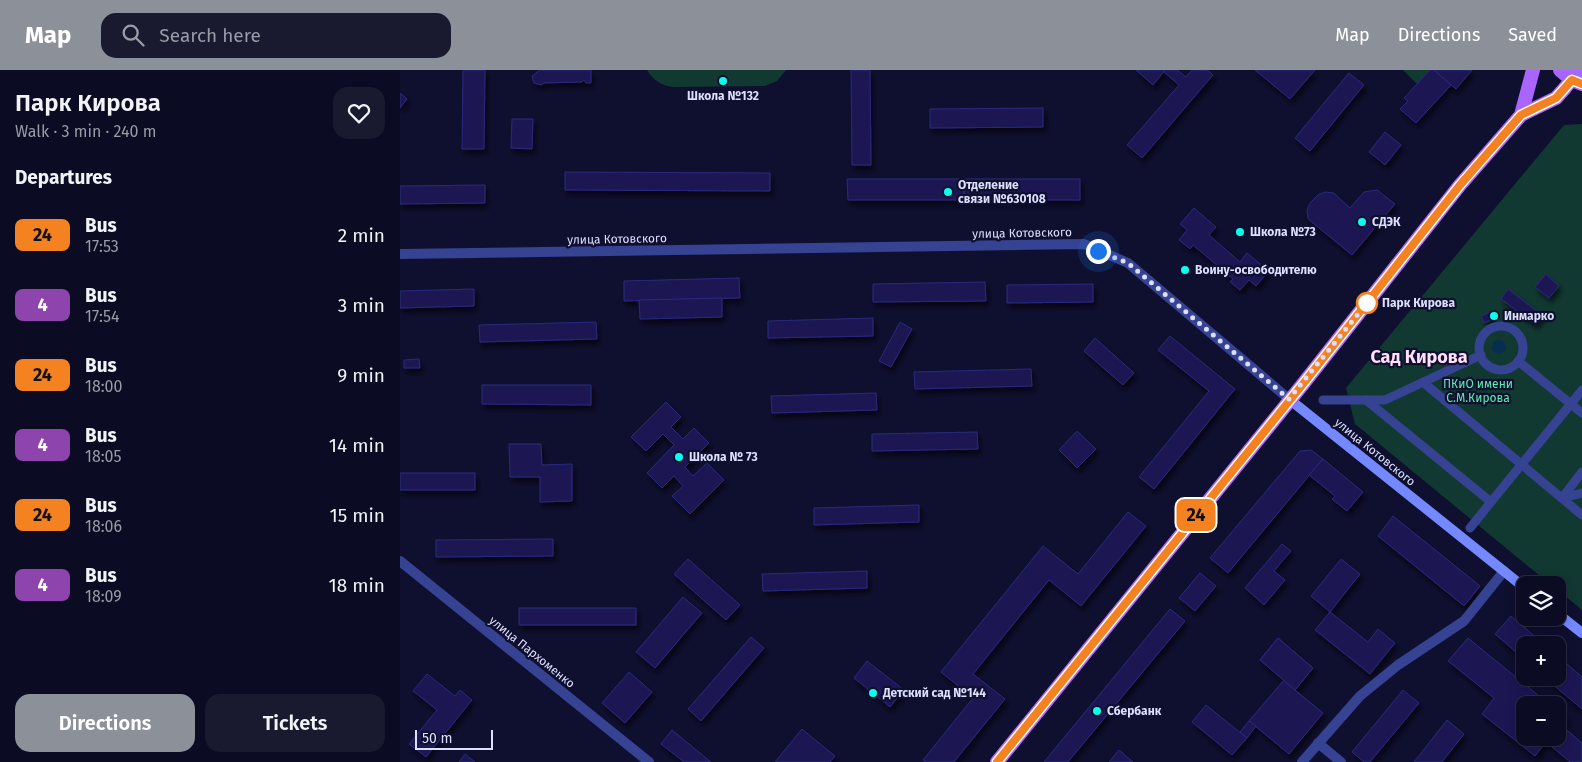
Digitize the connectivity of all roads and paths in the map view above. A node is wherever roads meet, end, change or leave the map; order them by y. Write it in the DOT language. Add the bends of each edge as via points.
graph roads {
  1 [pos="1533,70"];
  2 [pos="1560,70"];
  3 [pos="1578,76"];
  4 [pos="1521,115"];
  5 [pos="400,254"];
  6 [pos="1481,355"];
  7 [pos="1518,361"];
  8 [pos="1424,383"];
  9 [pos="1582,390"];
  10 [pos="1289,399"];
  11 [pos="1323,400"];
  12 [pos="1366,400"];
  13 [pos="1570,404"];
  14 [pos="1582,413"];
  15 [pos="1521,464"];
  16 [pos="1582,472"];
  17 [pos="1582,493"];
  18 [pos="1562,498"];
  19 [pos="1491,502"];
  20 [pos="1582,514"];
  21 [pos="1470,528"];
  22 [pos="400,560"];
  23 [pos="1504,571"];
  24 [pos="1516,581"];
  25 [pos="1566,620"];
  26 [pos="1582,633"];
  27 [pos="1318,742"];
  28 [pos="649,762"];
  29 [pos="997,762"];
  30 [pos="1302,762"];
  31 [pos="1341,762"];
  1 -- 4 [label="main road"];
  2 -- 3 [label="main road"];
  3 -- 4 [label="main road" via="1556,98"];
  4 -- 10 [label="main road" via="1460,185"];
  5 -- 10 [label="street, улица Котовского" via="1084,244 1128,263"];
  6 -- 7 [label="street" via="1493,368 1513,366"];
  6 -- 7 [label="street" via="1479,345 1486,332 1500,326 1507,327 1514,330 1522,341"];
  6 -- 8 [label="street"];
  7 -- 13 [label="street"];
  8 -- 12 [label="street" via="1385,400"];
  8 -- 15 [label="street"];
  9 -- 13 [label="street"];
  10 -- 23 [label="main road, улица Котовского"];
  10 -- 29 [label="main road"];
  11 -- 12 [label="street"];
  12 -- 19 [label="street"];
  13 -- 14 [label="street"];
  13 -- 15 [label="street"];
  15 -- 18 [label="street"];
  15 -- 19 [label="street"];
  16 -- 18 [label="street"];
  17 -- 18 [label="street"];
  18 -- 20 [label="street"];
  19 -- 21 [label="street"];
  22 -- 28 [label="street, улица Пархоменко"];
  23 -- 24 [label="main road, улица Котовского"];
  23 -- 27 [label="street" via="1464,621 1398,665 1360,696"];
  25 -- 26 [label="main road"];
  27 -- 30 [label="street"];
  27 -- 31 [label="street"];
}
